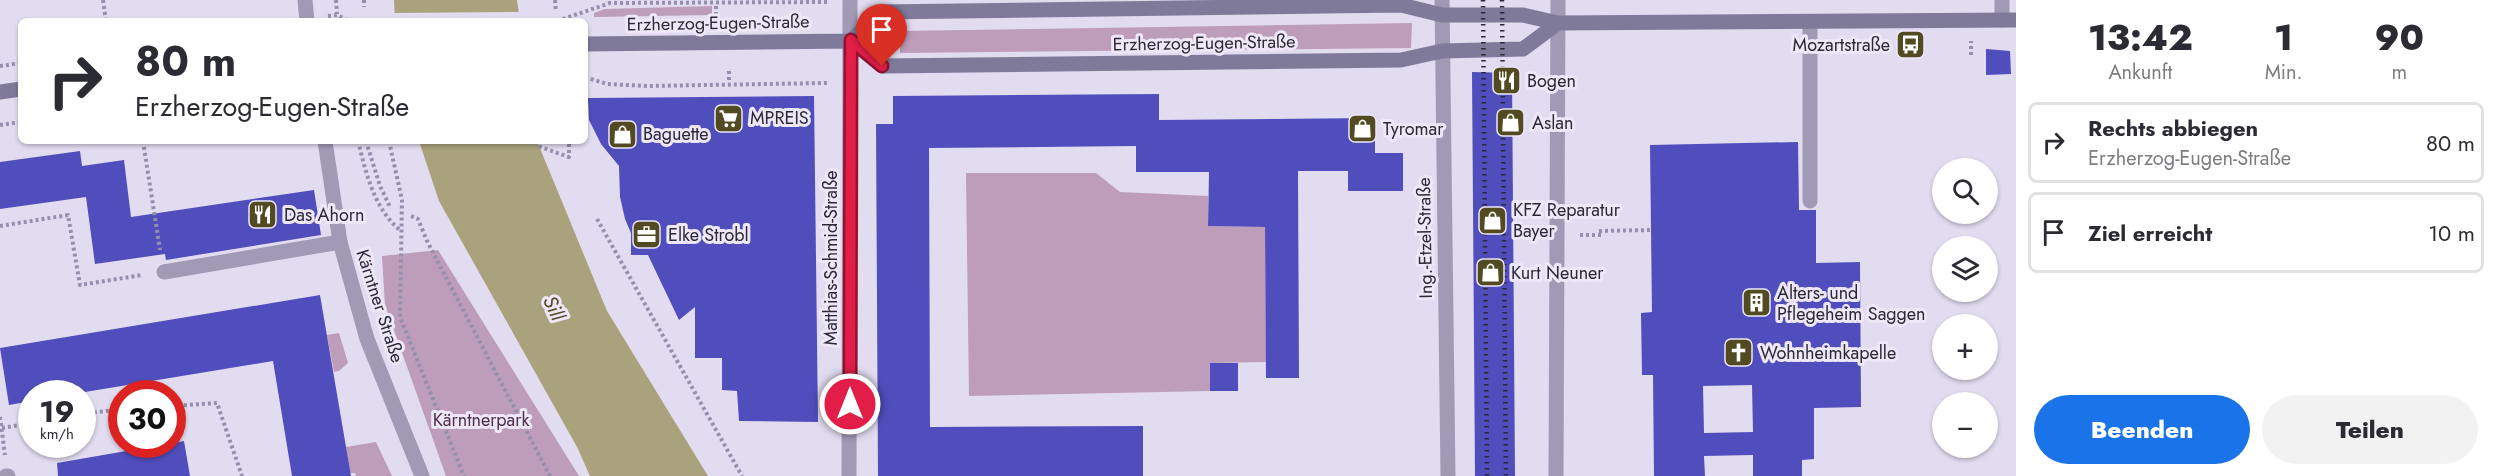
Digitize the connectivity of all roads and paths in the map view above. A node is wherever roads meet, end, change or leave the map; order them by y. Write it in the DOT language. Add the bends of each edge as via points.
graph roads {
  1 [pos="103,0"];
  2 [pos="304,0"];
  3 [pos="336,0"];
  4 [pos="364,0"];
  5 [pos="555,0"];
  6 [pos="850,0"];
  7 [pos="1558,0"];
  8 [pos="2002,0"];
  9 [pos="823,3"];
  10 [pos="716,6"];
  11 [pos="364,7"];
  12 [pos="1442,7"];
  13 [pos="556,12"];
  14 [pos="337,15"];
  15 [pos="716,15"];
  16 [pos="327,16"];
  17 [pos="106,18"];
  18 [pos="307,18"];
  19 [pos="343,18"];
  20 [pos="566,18"];
  21 [pos="2009,20"];
  22 [pos="1810,22"];
  23 [pos="1558,23"];
  24 [pos="851,40"];
  25 [pos="1971,41"];
  26 [pos="588,44"];
  27 [pos="1442,51"];
  28 [pos="1971,55"];
  29 [pos="18,63"];
  30 [pos="0,66"];
  31 [pos="729,70"];
  32 [pos="588,78"];
  33 [pos="851,82"];
  34 [pos="729,85"];
  35 [pos="18,89"];
  36 [pos="0,92"];
  37 [pos="18,122"];
  38 [pos="0,125"];
  39 [pos="143,144"];
  40 [pos="325,144"];
  41 [pos="359,144"];
  42 [pos="367,144"];
  43 [pos="390,144"];
  44 [pos="537,144"];
  45 [pos="569,144"];
  46 [pos="1810,201"];
  47 [pos="390,207"];
  48 [pos="411,216"];
  49 [pos="597,219"];
  50 [pos="0,226"];
  51 [pos="1651,230"];
  52 [pos="402,231"];
  53 [pos="1599,231"];
  54 [pos="1580,235"];
  55 [pos="1604,235"];
  56 [pos="340,242"];
  57 [pos="164,272"];
  58 [pos="186,405"];
  59 [pos="0,417"];
  60 [pos="18,425"];
  61 [pos="2,428"];
  62 [pos="7,476"];
  63 [pos="242,476"];
  64 [pos="422,476"];
  65 [pos="464,476"];
  66 [pos="550,476"];
  67 [pos="742,476"];
  68 [pos="849,476"];
  69 [pos="1448,476"];
  70 [pos="1556,476"];
  1 -- 17 [label="path"];
  2 -- 18 [label="street"];
  3 -- 14 [label="path"];
  4 -- 11 [label="path"];
  5 -- 13 [label="path"];
  6 -- 24 [label="street, Matthias-Schmid-Straße"];
  7 -- 23 [label="street"];
  8 -- 21 [label="street"];
  9 -- 20 [label="path" via="610,3"];
  10 -- 15 [label="path"];
  12 -- 23 [label="street, Erzherzog-Eugen-Straße" via="1524,15"];
  12 -- 24 [label="street, Erzherzog-Eugen-Straße" via="880,12"];
  12 -- 27 [label="street, Ing.-Etzel-Straße"];
  14 -- 16 [label="path"];
  14 -- 19 [label="path"];
  21 -- 22 [label="street, Erzherzog-Eugen-Straße"];
  22 -- 23 [label="street, Erzherzog-Eugen-Straße"];
  22 -- 46 [label="street"];
  23 -- 27 [label="street, Erzherzog-Eugen-Straße" via="1523,49"];
  23 -- 70 [label="street"];
  24 -- 26 [label="street, Erzherzog-Eugen-Straße"];
  24 -- 27 [label="street, Erzherzog-Eugen-Straße" via="882,66 1401,60"];
  24 -- 33 [label="street, Matthias-Schmid-Straße"];
  25 -- 28 [label="path"];
  27 -- 69 [label="street, Ing.-Etzel-Straße"];
  29 -- 30 [label="path"];
  31 -- 34 [label="path"];
  32 -- 33 [label="path" via="608,84 648,86"];
  33 -- 68 [label="street, Matthias-Schmid-Straße"];
  35 -- 36 [label="street"];
  37 -- 38 [label="path"];
  39 -- 57 [label="path"];
  40 -- 56 [label="street, Kärntner Straße"];
  41 -- 52 [label="path" via="378,201 390,222"];
  42 -- 47 [label="path"];
  43 -- 52 [label="path" via="402,200"];
  44 -- 45 [label="path" via="569,157"];
  48 -- 66 [label="path" via="418,219"];
  49 -- 67 [label="path"];
  50 -- 57 [label="path" via="68,215 80,285"];
  51 -- 53 [label="path"];
  52 -- 65 [label="path" via="400,317"];
  54 -- 55 [label="path"];
  56 -- 57 [label="street"];
  56 -- 64 [label="street, Kärntner Straße" via="367,339"];
  58 -- 63 [label="path" via="217,403"];
  59 -- 61 [label="path"];
  60 -- 61 [label="path"];
  61 -- 62 [label="path"];
}
